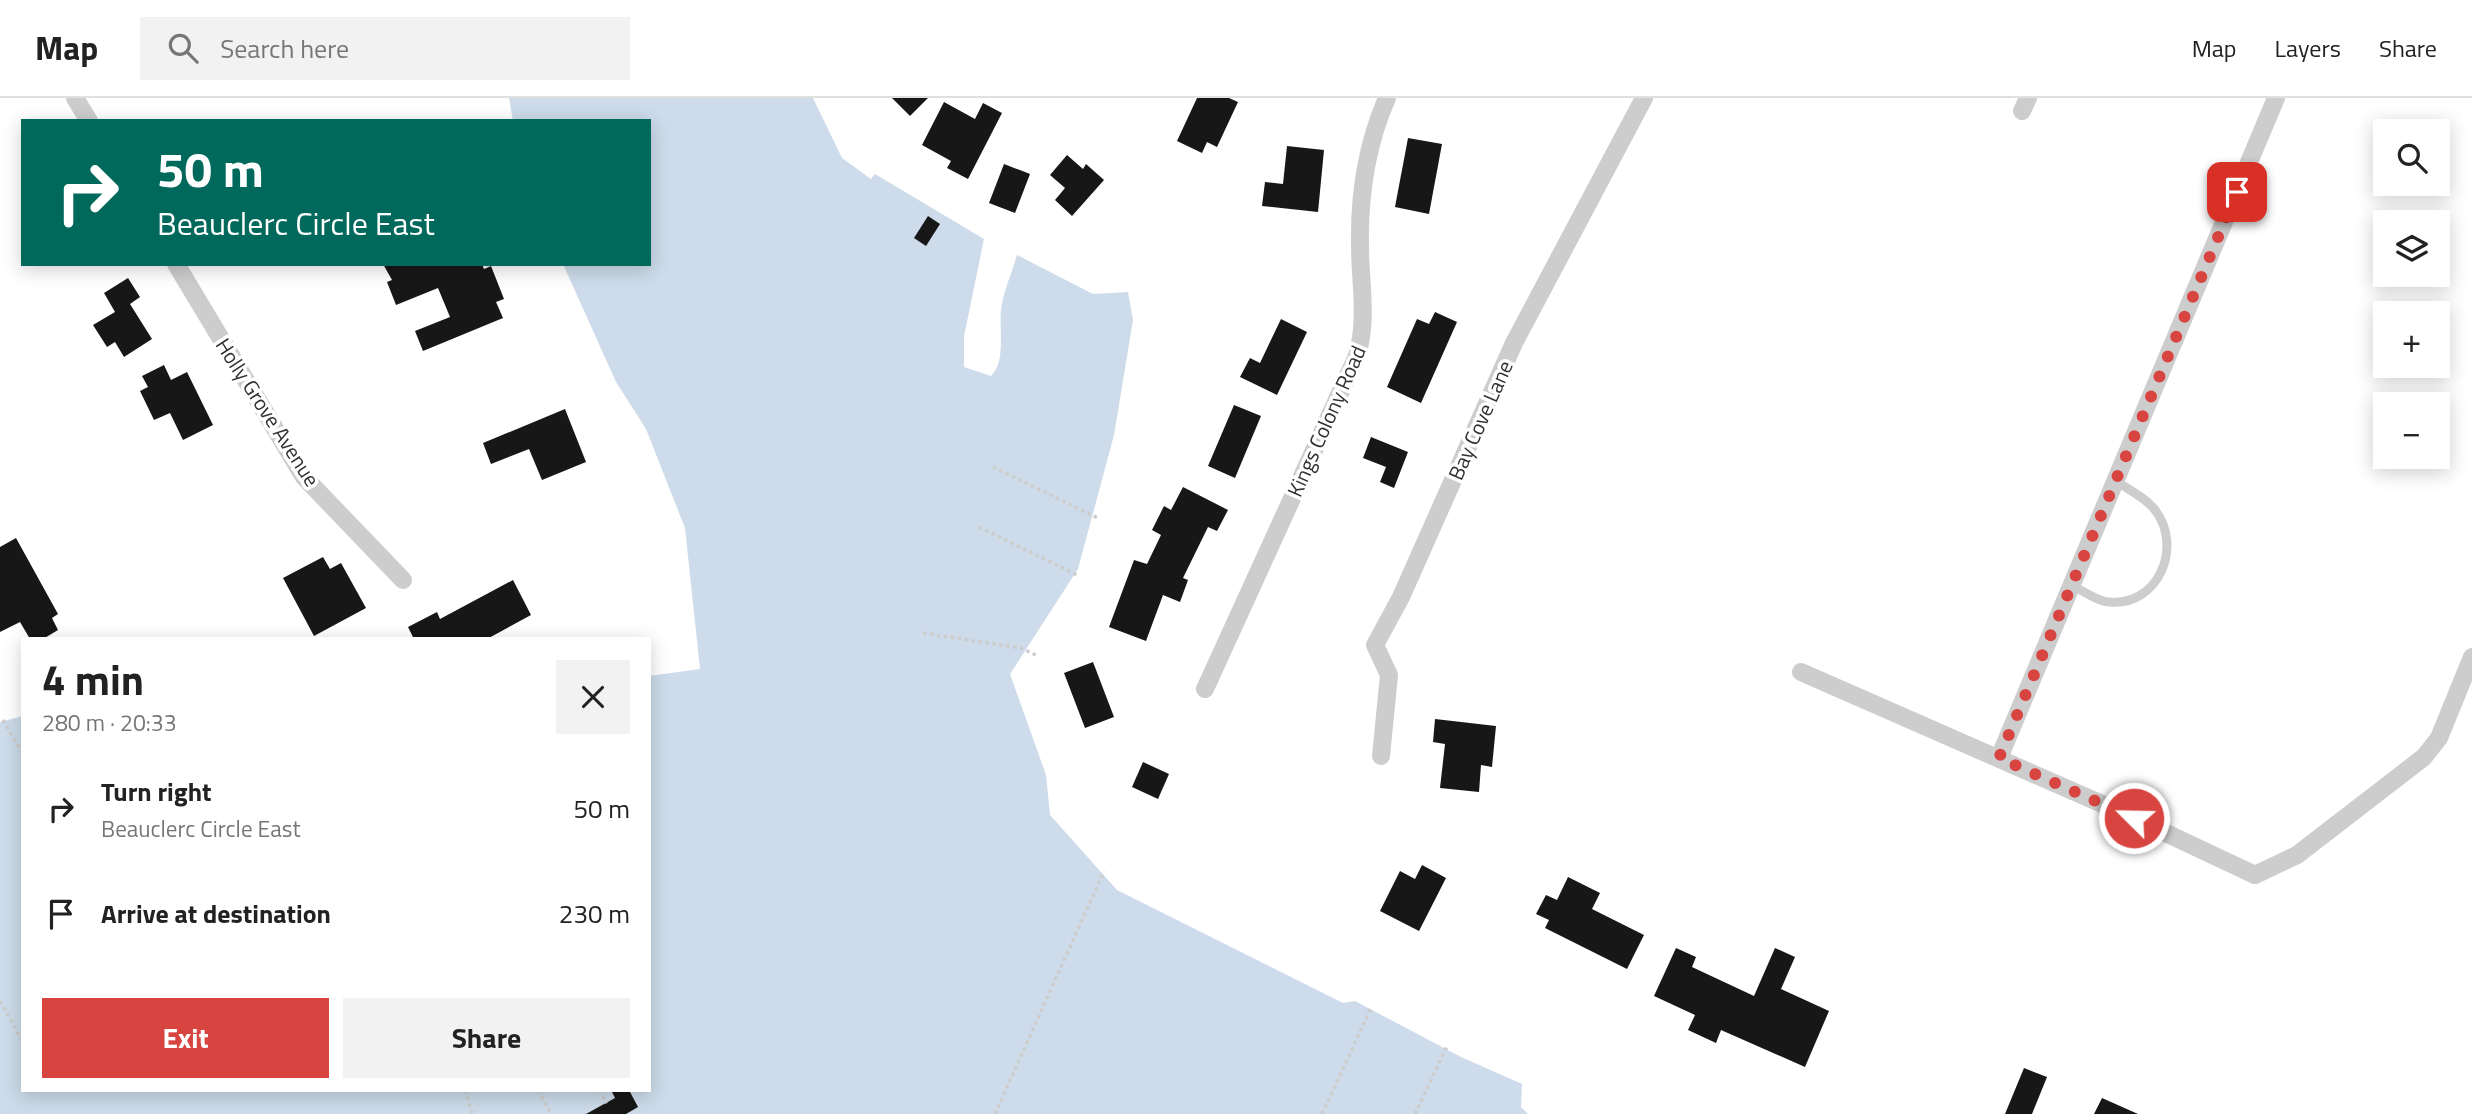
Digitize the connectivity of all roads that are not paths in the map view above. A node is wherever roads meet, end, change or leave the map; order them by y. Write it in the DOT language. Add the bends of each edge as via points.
graph roads {
  1 [pos="75,98"];
  2 [pos="1387,98"];
  3 [pos="1644,98"];
  4 [pos="2276,98"];
  5 [pos="88,119"];
  6 [pos="177,266"];
  7 [pos="2116,481"];
  8 [pos="403,580"];
  9 [pos="2071,585"];
  10 [pos="2472,657"];
  11 [pos="1801,672"];
  12 [pos="1205,689"];
  13 [pos="1381,756"];
  14 [pos="1999,758"];
  1 -- 5 [label="street"];
  2 -- 12 [label="street, Kings Colony Road" via="1364,181 1359,243 1364,324 1357,356"];
  3 -- 13 [label="street, Bay Cove Lane" via="1514,343 1401,597 1375,645 1389,675"];
  4 -- 7 [label="street"];
  6 -- 8 [label="street, Holly Grove Avenue" via="303,477"];
  7 -- 9 [label="street"];
  7 -- 9 [label="lane" via="2154,508 2169,541 2167,560 2143,595 2127,601 2108,603"];
  9 -- 14 [label="street"];
  10 -- 14 [label="street" via="2440,738 2424,757 2297,855 2255,875"];
  11 -- 14 [label="street"];
}
